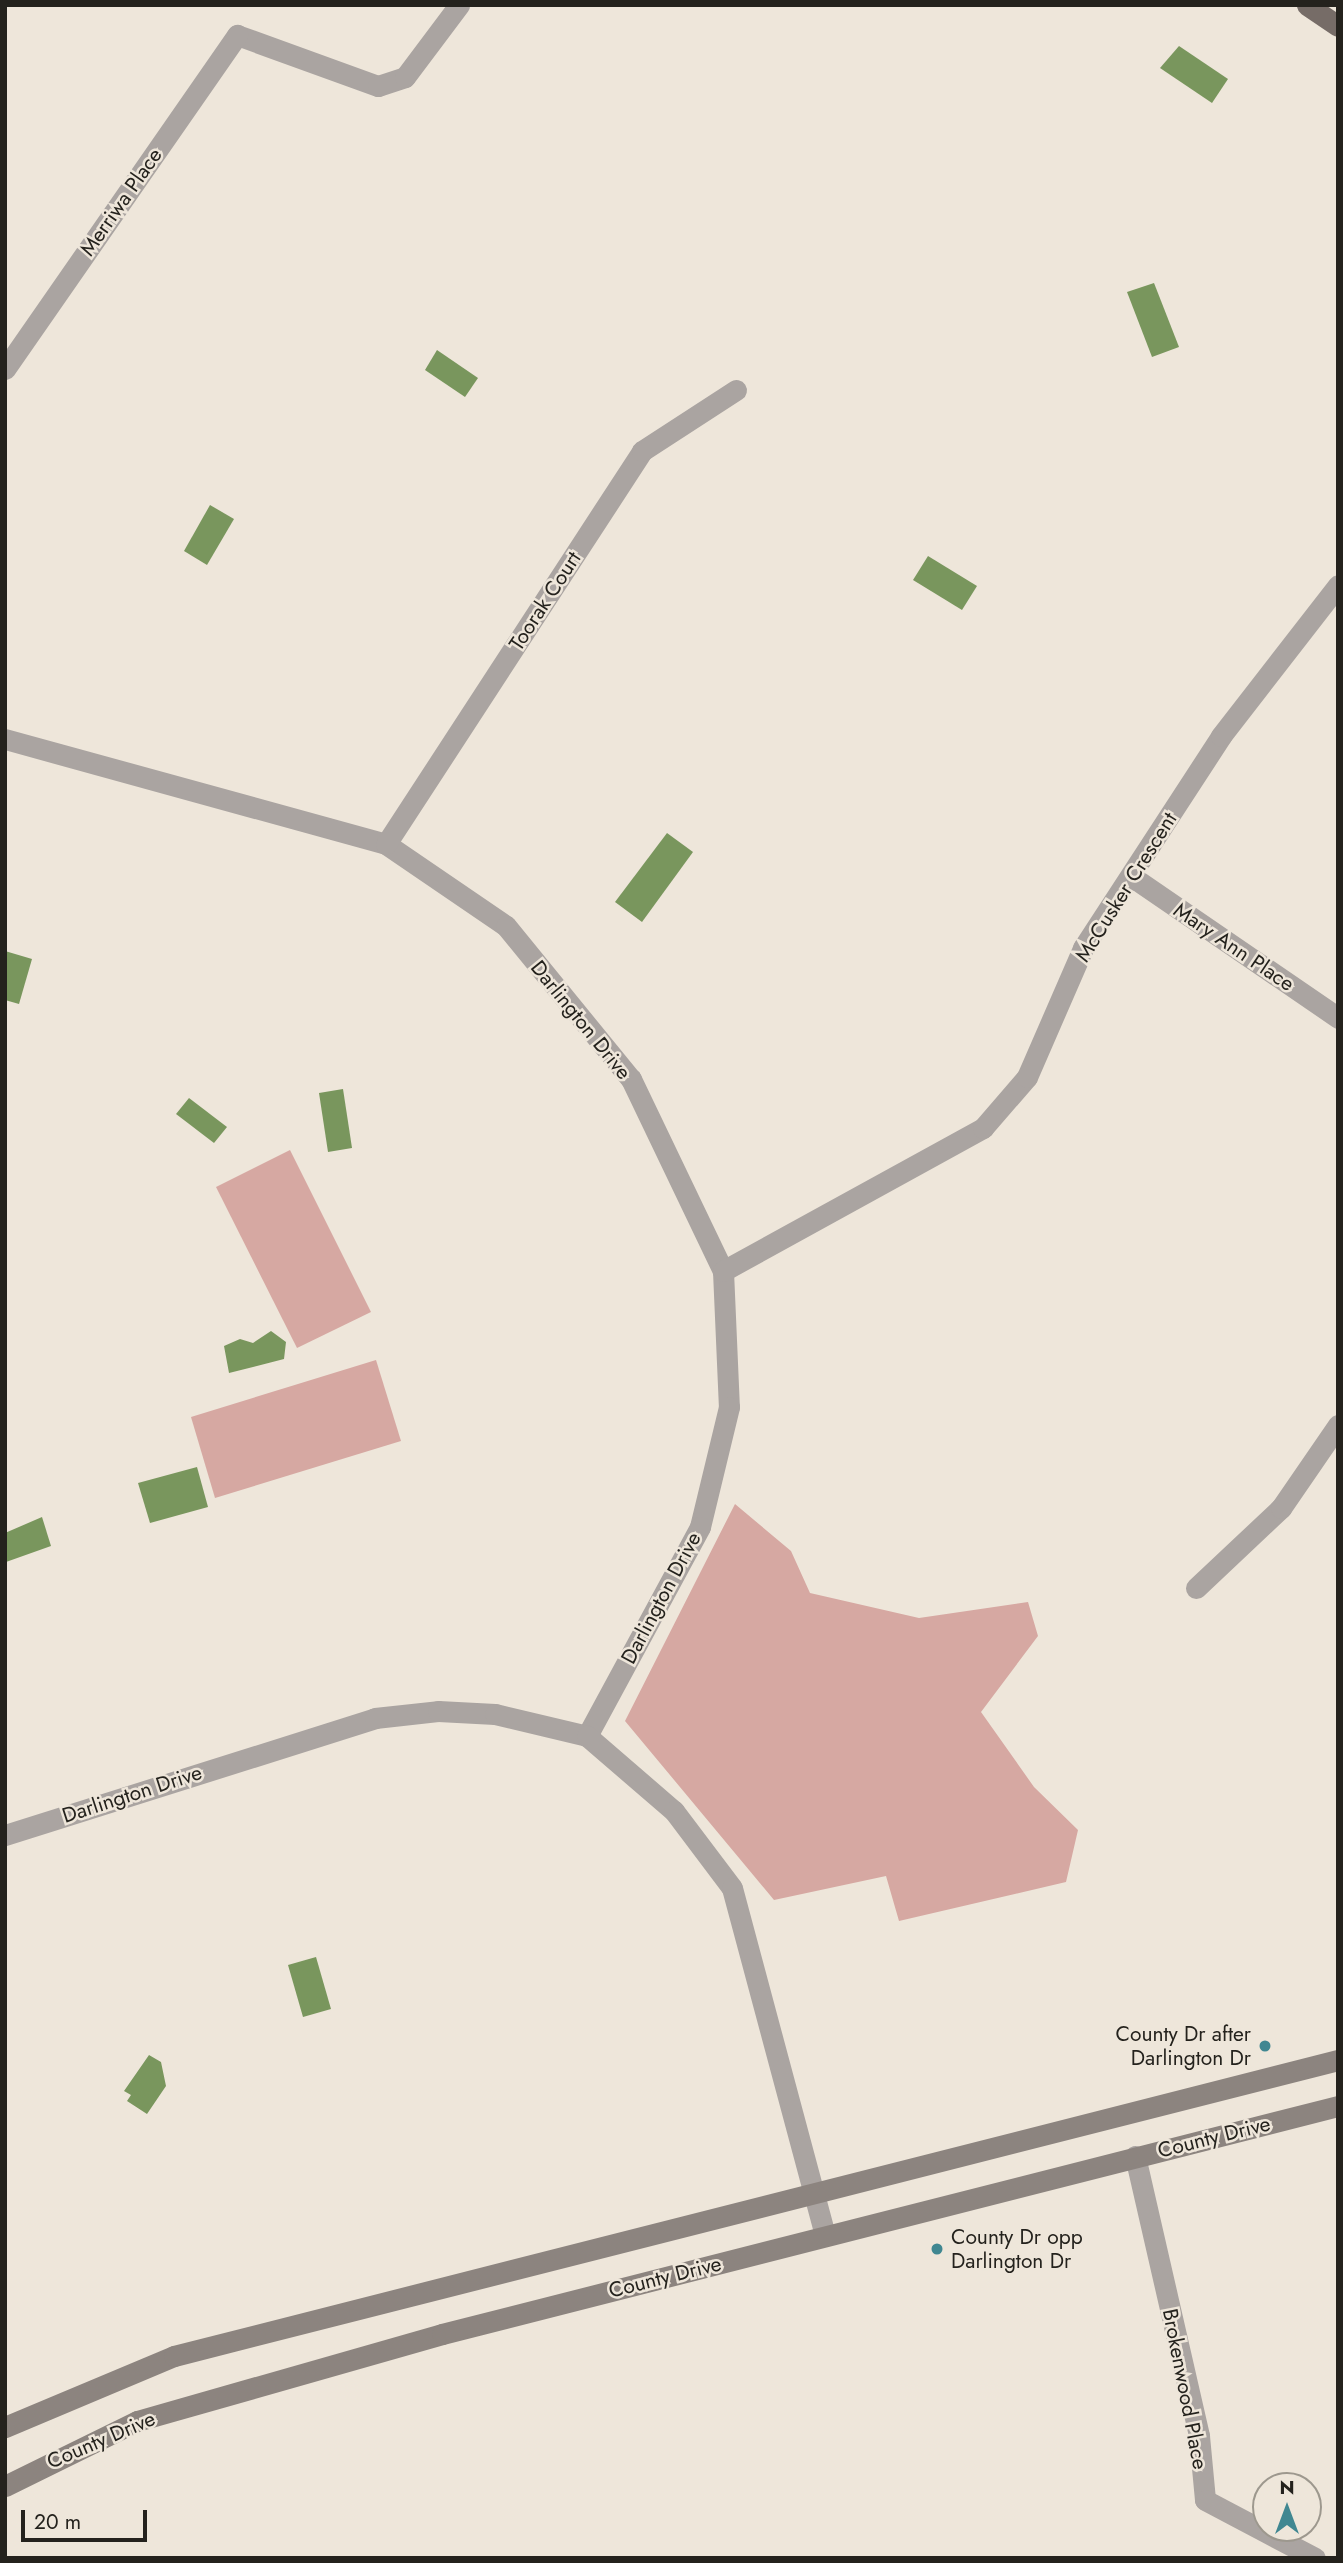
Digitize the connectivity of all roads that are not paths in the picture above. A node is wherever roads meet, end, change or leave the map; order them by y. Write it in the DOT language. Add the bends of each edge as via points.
graph roads {
  1 [pos="459,5"];
  2 [pos="1307,5"];
  3 [pos="1338,26"];
  4 [pos="5,369"];
  5 [pos="736,390"];
  6 [pos="1338,585"];
  7 [pos="5,739"];
  8 [pos="386,844"];
  9 [pos="1131,876"];
  10 [pos="1338,1018"];
  11 [pos="723,1270"];
  12 [pos="1338,1425"];
  13 [pos="1196,1588"];
  14 [pos="587,1736"];
  15 [pos="5,1835"];
  16 [pos="1338,2060"];
  17 [pos="1338,2106"];
  18 [pos="1135,2156"];
  19 [pos="808,2191"];
  20 [pos="825,2236"];
  21 [pos="5,2427"];
  22 [pos="5,2486"];
  23 [pos="1315,2558"];
  1 -- 4 [label="street, Merriwa Place" via="405,77 378,86 237,35"];
  2 -- 3 [label="main road"];
  5 -- 8 [label="street, Toorak Court" via="642,451"];
  6 -- 9 [label="street, McCusker Crescent" via="1222,736"];
  7 -- 8 [label="street, Darlington Drive"];
  8 -- 11 [label="street, Darlington Drive" via="506,926 631,1079"];
  9 -- 10 [label="street, Mary Ann Place"];
  9 -- 11 [label="street, McCusker Crescent" via="1083,948 1027,1077 983,1128"];
  11 -- 14 [label="street, Darlington Drive" via="729,1407 699,1527"];
  12 -- 13 [label="street" via="1281,1508"];
  14 -- 15 [label="street, Darlington Drive" via="495,1714 438,1711 375,1718"];
  14 -- 19 [label="street, Darlington Drive" via="674,1811 732,1888"];
  16 -- 19 [label="main road"];
  17 -- 18 [label="main road, County Drive"];
  18 -- 20 [label="main road, County Drive"];
  18 -- 23 [label="street, Brokenwood Place" via="1199,2436 1205,2500"];
  19 -- 20 [label="street, Darlington Drive"];
  19 -- 21 [label="main road" via="174,2357"];
  20 -- 22 [label="main road, County Drive" via="442,2334 137,2421"];
}
